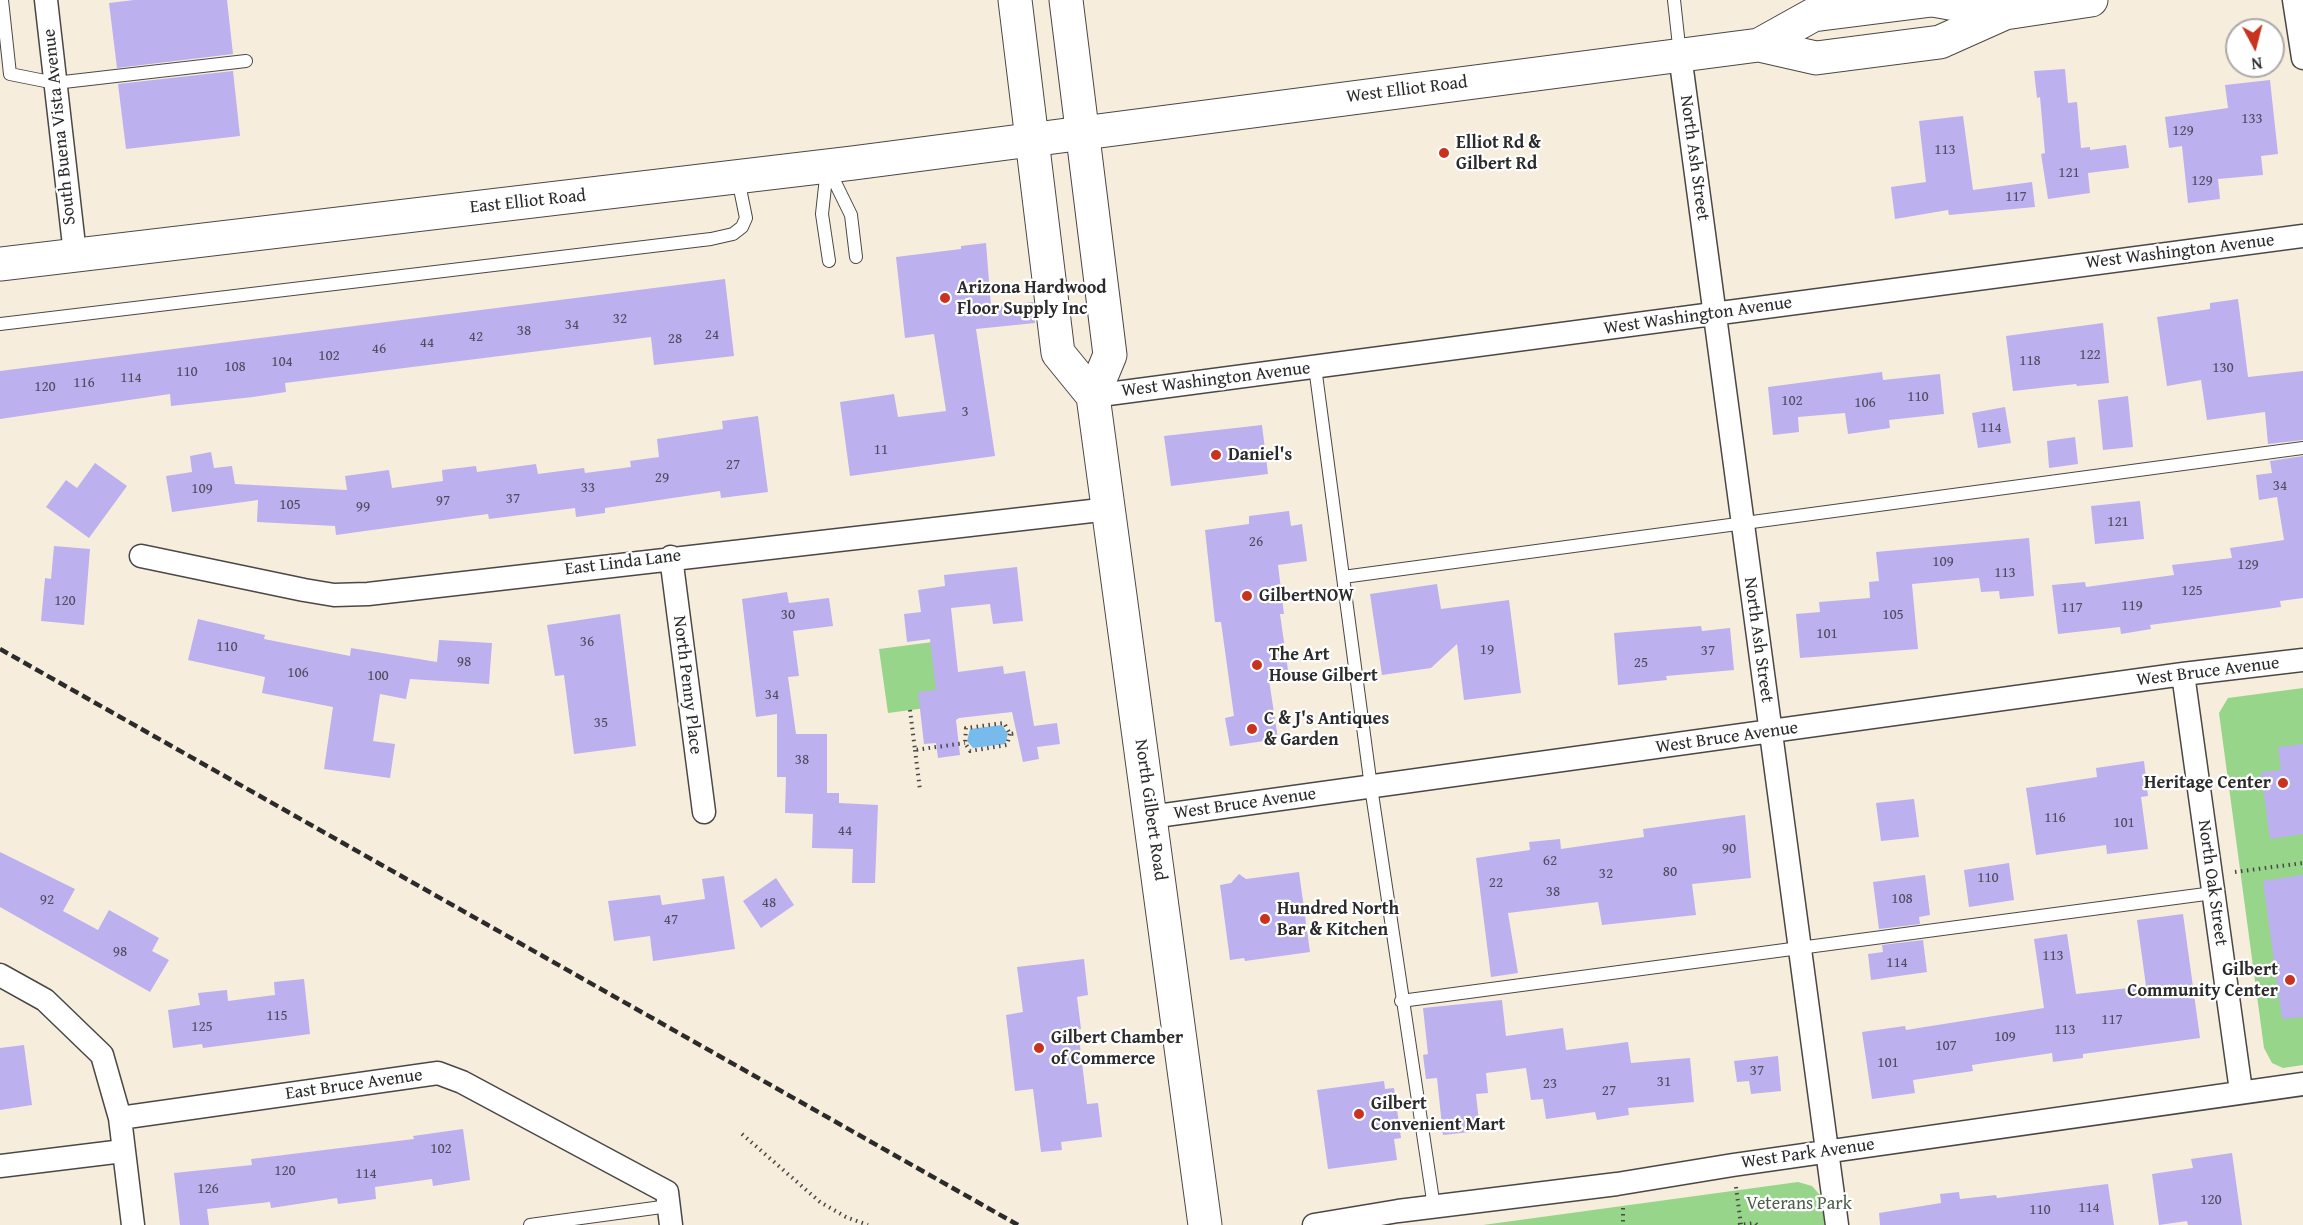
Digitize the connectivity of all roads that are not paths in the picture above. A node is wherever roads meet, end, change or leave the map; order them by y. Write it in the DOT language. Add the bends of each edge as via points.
graph roads {
  1 [pos="2,0"];
  2 [pos="46,0"];
  3 [pos="1015,0"];
  4 [pos="1066,0"];
  5 [pos="1674,0"];
  6 [pos="1932,0"];
  7 [pos="2091,0"];
  8 [pos="2294,0"];
  9 [pos="2005,13"];
  10 [pos="1759,45"];
  11 [pos="1680,55"];
  12 [pos="2303,58"];
  13 [pos="246,61"];
  14 [pos="55,83"];
  15 [pos="1056,137"];
  16 [pos="827,166"];
  17 [pos="737,178"];
  18 [pos="2303,236"];
  19 [pos="75,254"];
  20 [pos="856,257"];
  21 [pos="829,261"];
  22 [pos="0,264"];
  23 [pos="1714,313"];
  24 [pos="0,324"];
  25 [pos="1315,367"];
  26 [pos="1093,396"];
  27 [pos="2303,448"];
  28 [pos="1109,509"];
  29 [pos="1743,523"];
  30 [pos="141,556"];
  31 [pos="671,557"];
  32 [pos="1343,577"];
  33 [pos="2303,660"];
  34 [pos="2183,674"];
  35 [pos="1770,731"];
  36 [pos="1371,787"];
  37 [pos="704,812"];
  38 [pos="1150,817"];
  39 [pos="2212,884"];
  40 [pos="1800,948"];
  41 [pos="0,975"];
  42 [pos="1401,1001"];
  43 [pos="2303,1084"];
  44 [pos="2241,1091"];
  45 [pos="120,1118"];
  46 [pos="123,1151"];
  47 [pos="1827,1152"];
  48 [pos="0,1167"];
  49 [pos="669,1208"];
  50 [pos="1434,1208"];
  51 [pos="133,1225"];
  52 [pos="530,1225"];
  53 [pos="1205,1225"];
  54 [pos="1314,1225"];
  55 [pos="1837,1225"];
  1 -- 14 [label="lane" via="10,75"];
  2 -- 14 [label="street, South Buena Vista Avenue"];
  3 -- 15 [label="main road"];
  4 -- 15 [label="main road"];
  5 -- 11 [label="lane"];
  6 -- 9 [label="main road, West Elliot Road"];
  6 -- 10 [label="main road, West Elliot Road" via="1813,15"];
  7 -- 9 [label="main road, West Elliot Road"];
  8 -- 12 [label="street"];
  9 -- 10 [label="main road, West Elliot Road" via="1940,42 1816,58"];
  10 -- 11 [label="main road, West Elliot Road"];
  11 -- 15 [label="main road, West Elliot Road"];
  11 -- 23 [label="street, North Ash Street"];
  13 -- 14 [label="lane"];
  14 -- 19 [label="street, South Buena Vista Avenue"];
  15 -- 16 [label="main road, East Elliot Road"];
  15 -- 26 [label="main road" via="1110,355"];
  15 -- 26 [label="main road" via="1058,353"];
  16 -- 17 [label="main road, East Elliot Road"];
  16 -- 20 [label="lane" via="851,215"];
  16 -- 21 [label="lane" via="822,214"];
  17 -- 19 [label="main road, East Elliot Road"];
  17 -- 24 [label="lane" via="746,218 733,234 711,239"];
  18 -- 23 [label="street, West Washington Avenue"];
  19 -- 22 [label="main road, East Elliot Road"];
  23 -- 25 [label="street, West Washington Avenue"];
  23 -- 29 [label="street, North Ash Street"];
  25 -- 26 [label="street, West Washington Avenue"];
  25 -- 32 [label="lane"];
  26 -- 28 [label="main road, North Gilbert Road"];
  27 -- 29 [label="lane"];
  28 -- 31 [label="street, East Linda Lane"];
  28 -- 38 [label="main road, North Gilbert Road"];
  29 -- 32 [label="lane"];
  29 -- 35 [label="street, North Ash Street"];
  30 -- 31 [label="street, East Linda Lane" via="334,595"];
  31 -- 37 [label="street, North Penny Place"];
  32 -- 36 [label="lane"];
  33 -- 34 [label="street, West Bruce Avenue"];
  34 -- 35 [label="street, West Bruce Avenue"];
  34 -- 39 [label="street, North Oak Street"];
  35 -- 36 [label="street, West Bruce Avenue"];
  35 -- 40 [label="street, North Ash Street"];
  36 -- 38 [label="street, West Bruce Avenue"];
  36 -- 42 [label="lane"];
  38 -- 53 [label="main road, North Gilbert Road"];
  39 -- 40 [label="lane"];
  39 -- 44 [label="street, North Oak Street"];
  40 -- 42 [label="lane"];
  40 -- 47 [label="street, North Ash Street"];
  41 -- 45 [label="street" via="45,1000 102,1055"];
  42 -- 50 [label="lane"];
  43 -- 44 [label="street, West Park Avenue"];
  44 -- 47 [label="street, West Park Avenue"];
  45 -- 46 [label="street"];
  45 -- 49 [label="street, East Bruce Avenue" via="438,1073 462,1082"];
  46 -- 48 [label="street"];
  46 -- 51 [label="street"];
  47 -- 50 [label="street, West Park Avenue"];
  47 -- 55 [label="street, North Ash Street"];
  49 -- 52 [label="lane"];
  50 -- 54 [label="street, West Park Avenue"];
}
